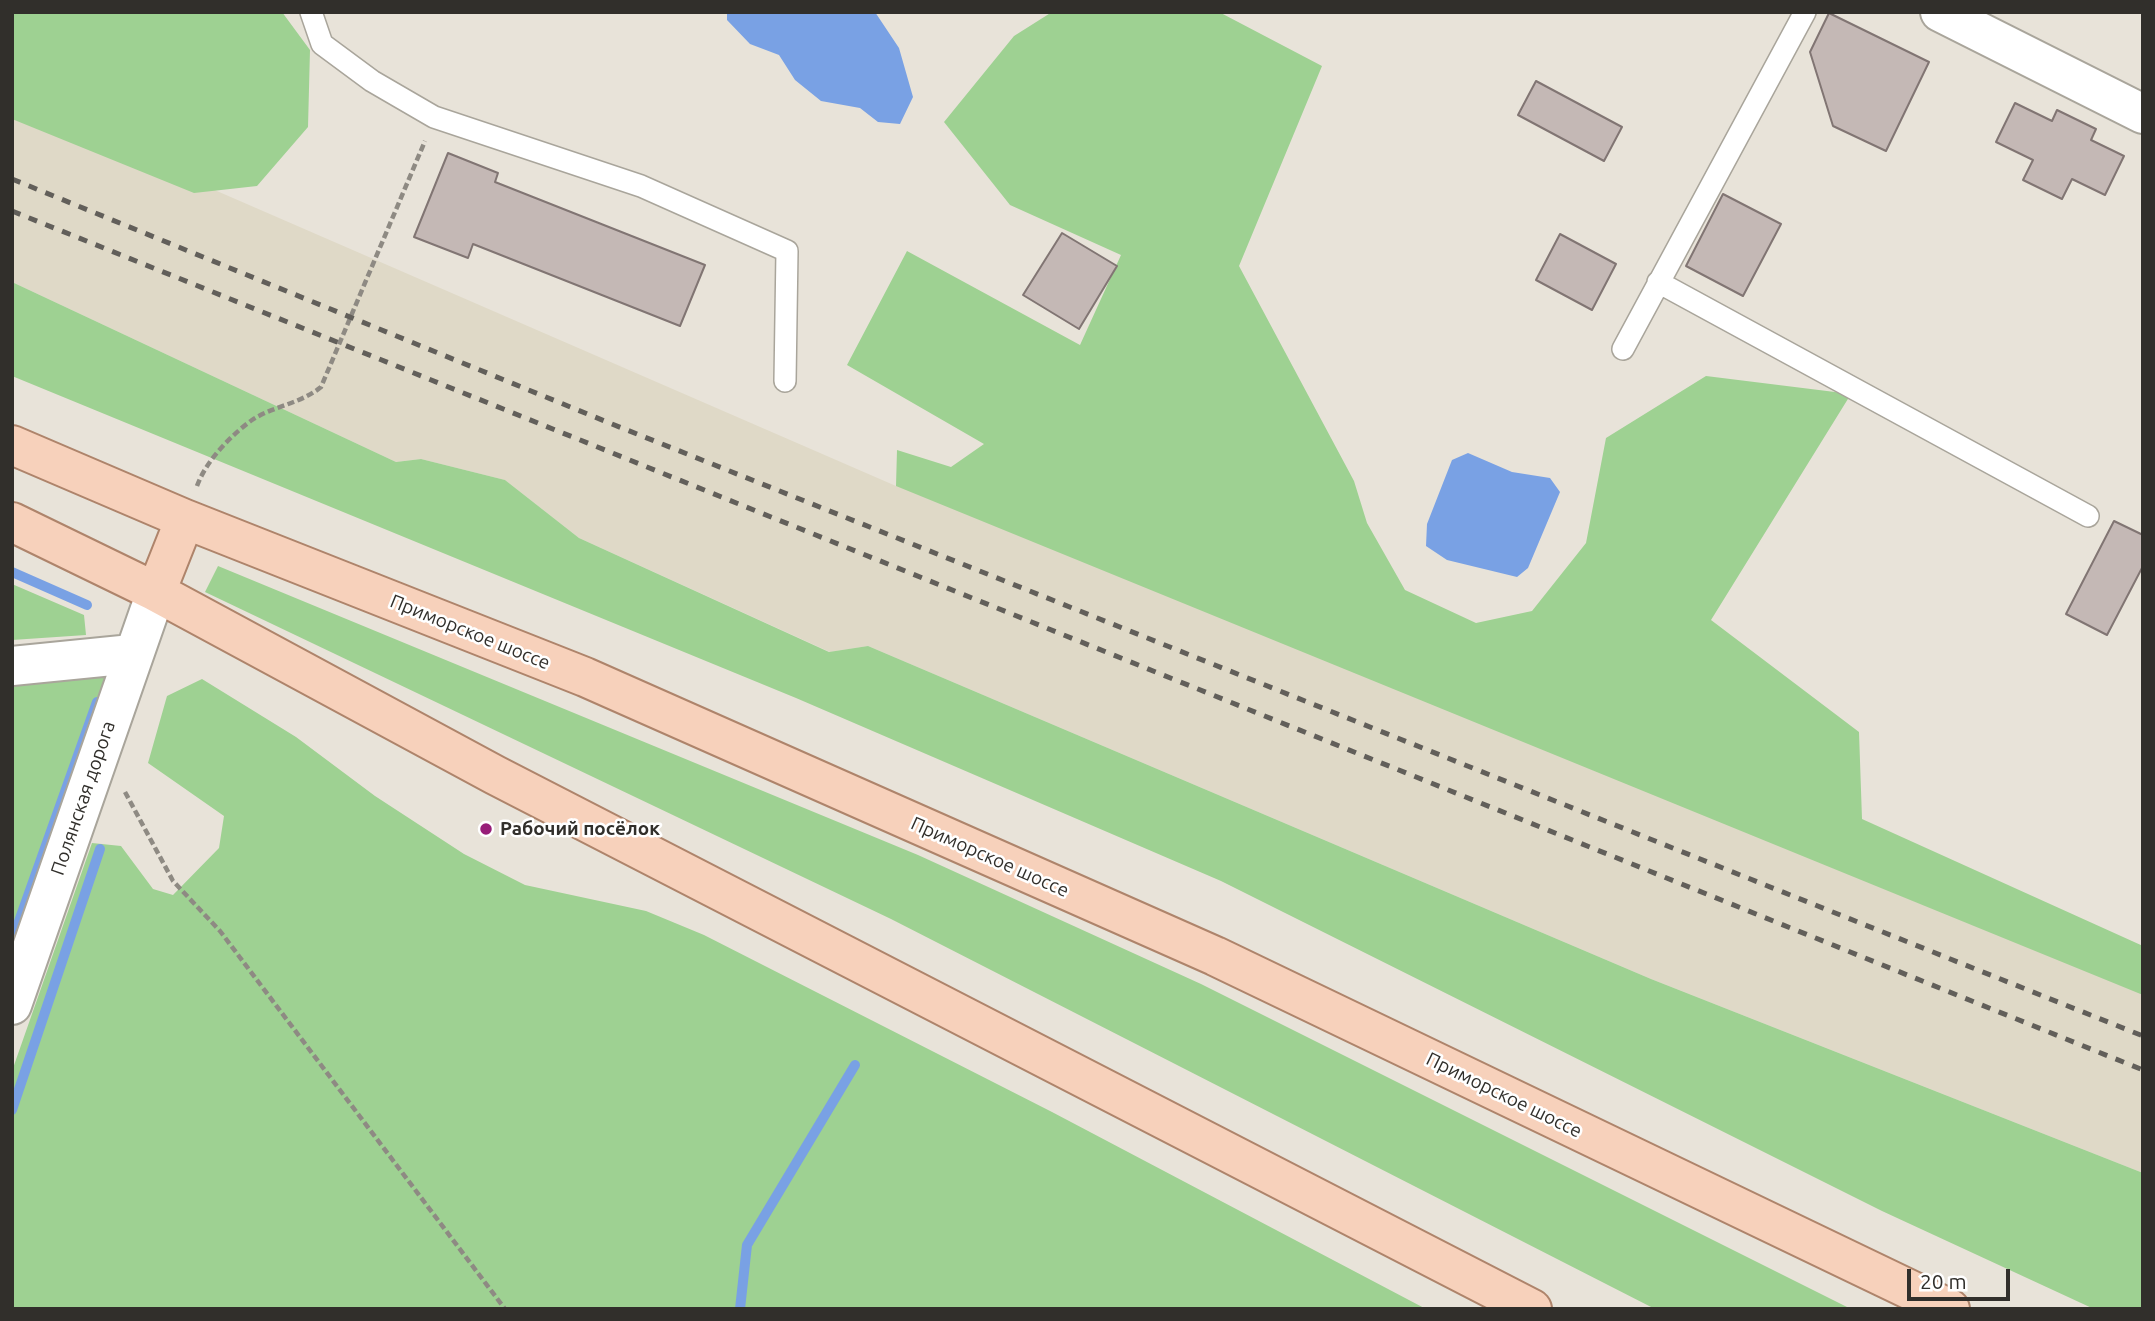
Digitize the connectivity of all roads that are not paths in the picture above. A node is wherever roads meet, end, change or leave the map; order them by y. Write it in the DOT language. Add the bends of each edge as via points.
graph roads {
  1 [pos="311,12"];
  2 [pos="1805,12"];
  3 [pos="1940,12"];
  4 [pos="2143,114"];
  5 [pos="1658,282"];
  6 [pos="1623,349"];
  7 [pos="785,381"];
  8 [pos="12,445"];
  9 [pos="2088,516"];
  10 [pos="185,519"];
  11 [pos="12,522"];
  12 [pos="156,592"];
  13 [pos="132,654"];
  14 [pos="12,666"];
  15 [pos="12,1005"];
  16 [pos="1532,1309"];
  17 [pos="1950,1309"];
  1 -- 7 [label="lane" via="322,44 372,81 434,117 642,186 787,251"];
  2 -- 5 [label="lane"];
  3 -- 4 [label="street"];
  5 -- 6 [label="lane"];
  5 -- 9 [label="lane"];
  8 -- 10 [label="main road, Приморское шоссе"];
  10 -- 12 [label="main road"];
  10 -- 17 [label="main road, Приморское шоссе" via="585,677 1215,956"];
  11 -- 12 [label="main road"];
  12 -- 13 [label="street, Полянская дорога"];
  12 -- 16 [label="main road" via="495,775"];
  13 -- 14 [label="street"];
  13 -- 15 [label="street, Полянская дорога"];
}
